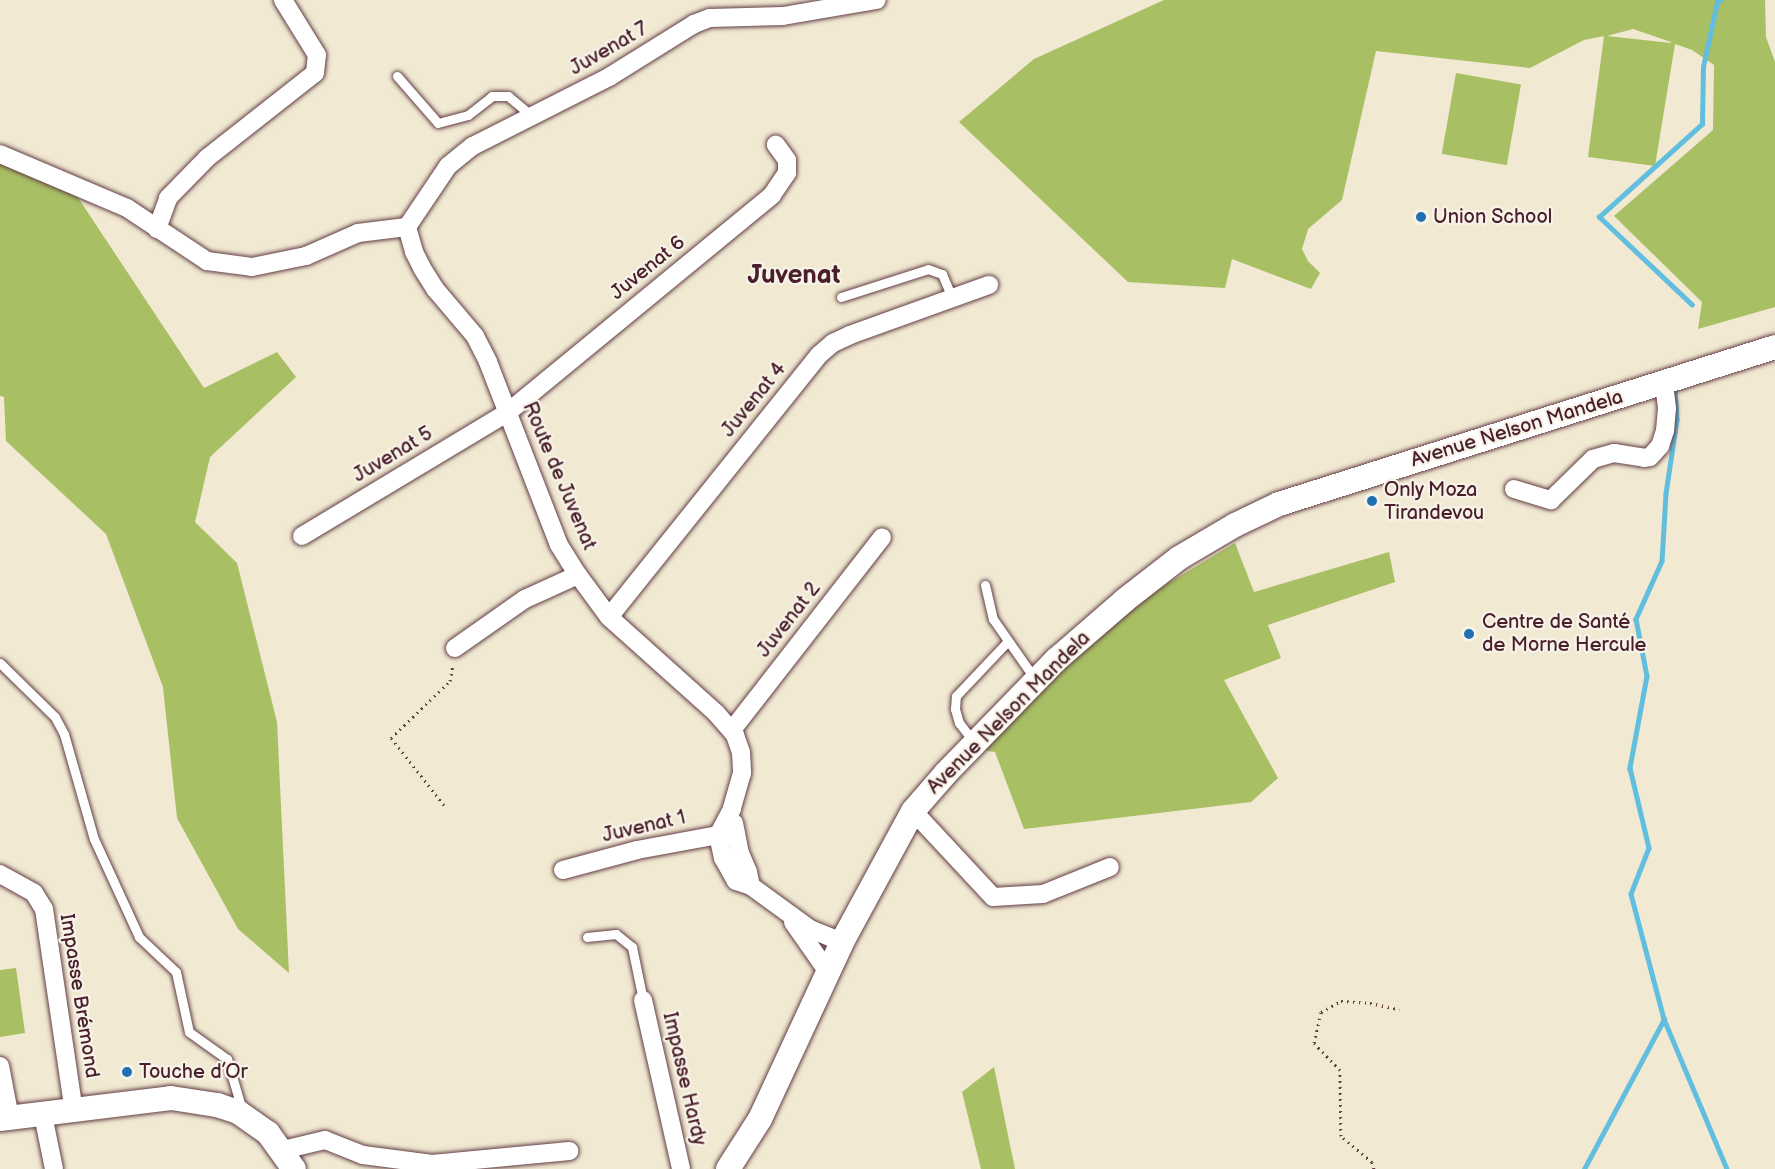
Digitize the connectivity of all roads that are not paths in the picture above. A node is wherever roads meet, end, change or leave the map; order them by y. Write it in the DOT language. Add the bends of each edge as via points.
graph roads {
  1 [pos="283,0"];
  2 [pos="877,0"];
  3 [pos="397,76"];
  4 [pos="531,115"];
  5 [pos="776,145"];
  6 [pos="0,154"];
  7 [pos="407,227"];
  8 [pos="157,229"];
  9 [pos="989,285"];
  10 [pos="842,297"];
  11 [pos="952,298"];
  12 [pos="1775,347"];
  13 [pos="1664,383"];
  14 [pos="507,413"];
  15 [pos="1514,489"];
  16 [pos="302,536"];
  17 [pos="882,537"];
  18 [pos="578,575"];
  19 [pos="985,585"];
  20 [pos="609,617"];
  21 [pos="1007,642"];
  22 [pos="455,648"];
  23 [pos="0,663"];
  24 [pos="1036,680"];
  25 [pos="732,730"];
  26 [pos="975,744"];
  27 [pos="913,811"];
  28 [pos="727,834"];
  29 [pos="1110,867"];
  30 [pos="563,870"];
  31 [pos="0,874"];
  32 [pos="789,915"];
  33 [pos="587,937"];
  34 [pos="842,942"];
  35 [pos="828,972"];
  36 [pos="643,1000"];
  37 [pos="0,1066"];
  38 [pos="74,1111"];
  39 [pos="43,1115"];
  40 [pos="244,1116"];
  41 [pos="5,1119"];
  42 [pos="568,1151"];
  43 [pos="289,1160"];
  44 [pos="54,1169"];
  45 [pos="681,1169"];
  46 [pos="728,1169"];
  1 -- 8 [label="street" via="317,55 315,73 207,159 168,198"];
  2 -- 4 [label="street, Juvenat 7" via="783,16 710,18 609,77"];
  3 -- 4 [label="lane" via="438,123 468,115 492,96 508,96"];
  4 -- 7 [label="street, Juvenat 7" via="473,146 448,166"];
  5 -- 14 [label="street, Juvenat 6" via="787,160 787,173 772,195"];
  6 -- 8 [label="street" via="127,208"];
  7 -- 8 [label="street" via="358,233 306,256 252,267 207,261"];
  7 -- 14 [label="street, Route de Juvenat" via="422,268 475,336"];
  9 -- 11 [label="street, Juvenat 4"];
  10 -- 11 [label="lane" via="928,269 942,274"];
  11 -- 20 [label="street, Juvenat 4" via="850,335 819,355"];
  12 -- 13 [label="street, Avenue Nelson Mandela"];
  13 -- 15 [label="street" via="1665,431 1660,446 1650,457 1614,453 1593,459 1551,500"];
  13 -- 24 [label="street, Avenue Nelson Mandela" via="1279,504 1253,516 1179,558 1108,614"];
  14 -- 16 [label="street, Juvenat 5"];
  14 -- 18 [label="street, Route de Juvenat" via="559,545"];
  17 -- 25 [label="street, Juvenat 2"];
  18 -- 20 [label="street, Route de Juvenat"];
  18 -- 22 [label="street" via="525,599"];
  19 -- 21 [label="lane" via="993,619"];
  20 -- 25 [label="street, Route de Juvenat"];
  21 -- 24 [label="lane"];
  21 -- 26 [label="lane" via="956,696 959,723"];
  23 -- 40 [label="lane" via="55,717 64,734 85,814 139,937 176,972 189,1032 227,1059"];
  24 -- 26 [label="street, Avenue Nelson Mandela"];
  25 -- 28 [label="street, Route de Juvenat" via="741,752 742,773"];
  26 -- 27 [label="street, Avenue Nelson Mandela"];
  27 -- 29 [label="street" via="993,897 1042,894"];
  27 -- 34 [label="street, Avenue Nelson Mandela"];
  28 -- 30 [label="street, Juvenat 1" via="637,850"];
  28 -- 32 [label="street, Route de Juvenat" via="751,886"];
  31 -- 38 [label="street, Impasse Brémond" via="33,893 44,909"];
  32 -- 34 [label="street, Route de Juvenat" via="810,930"];
  32 -- 35 [label="street, Route de Juvenat"];
  33 -- 36 [label="lane, Impasse Hardy" via="616,934 632,946"];
  34 -- 35 [label="street, Avenue Nelson Mandela"];
  35 -- 46 [label="street, Avenue Nelson Mandela" via="760,1119"];
  36 -- 45 [label="street, Impasse Hardy"];
  37 -- 41 [label="street"];
  38 -- 39 [label="street"];
  38 -- 40 [label="street" via="171,1098 217,1105"];
  39 -- 41 [label="street"];
  39 -- 44 [label="street"];
  40 -- 43 [label="street" via="268,1133"];
  42 -- 43 [label="street" via="432,1164 363,1155 325,1140"];
}
